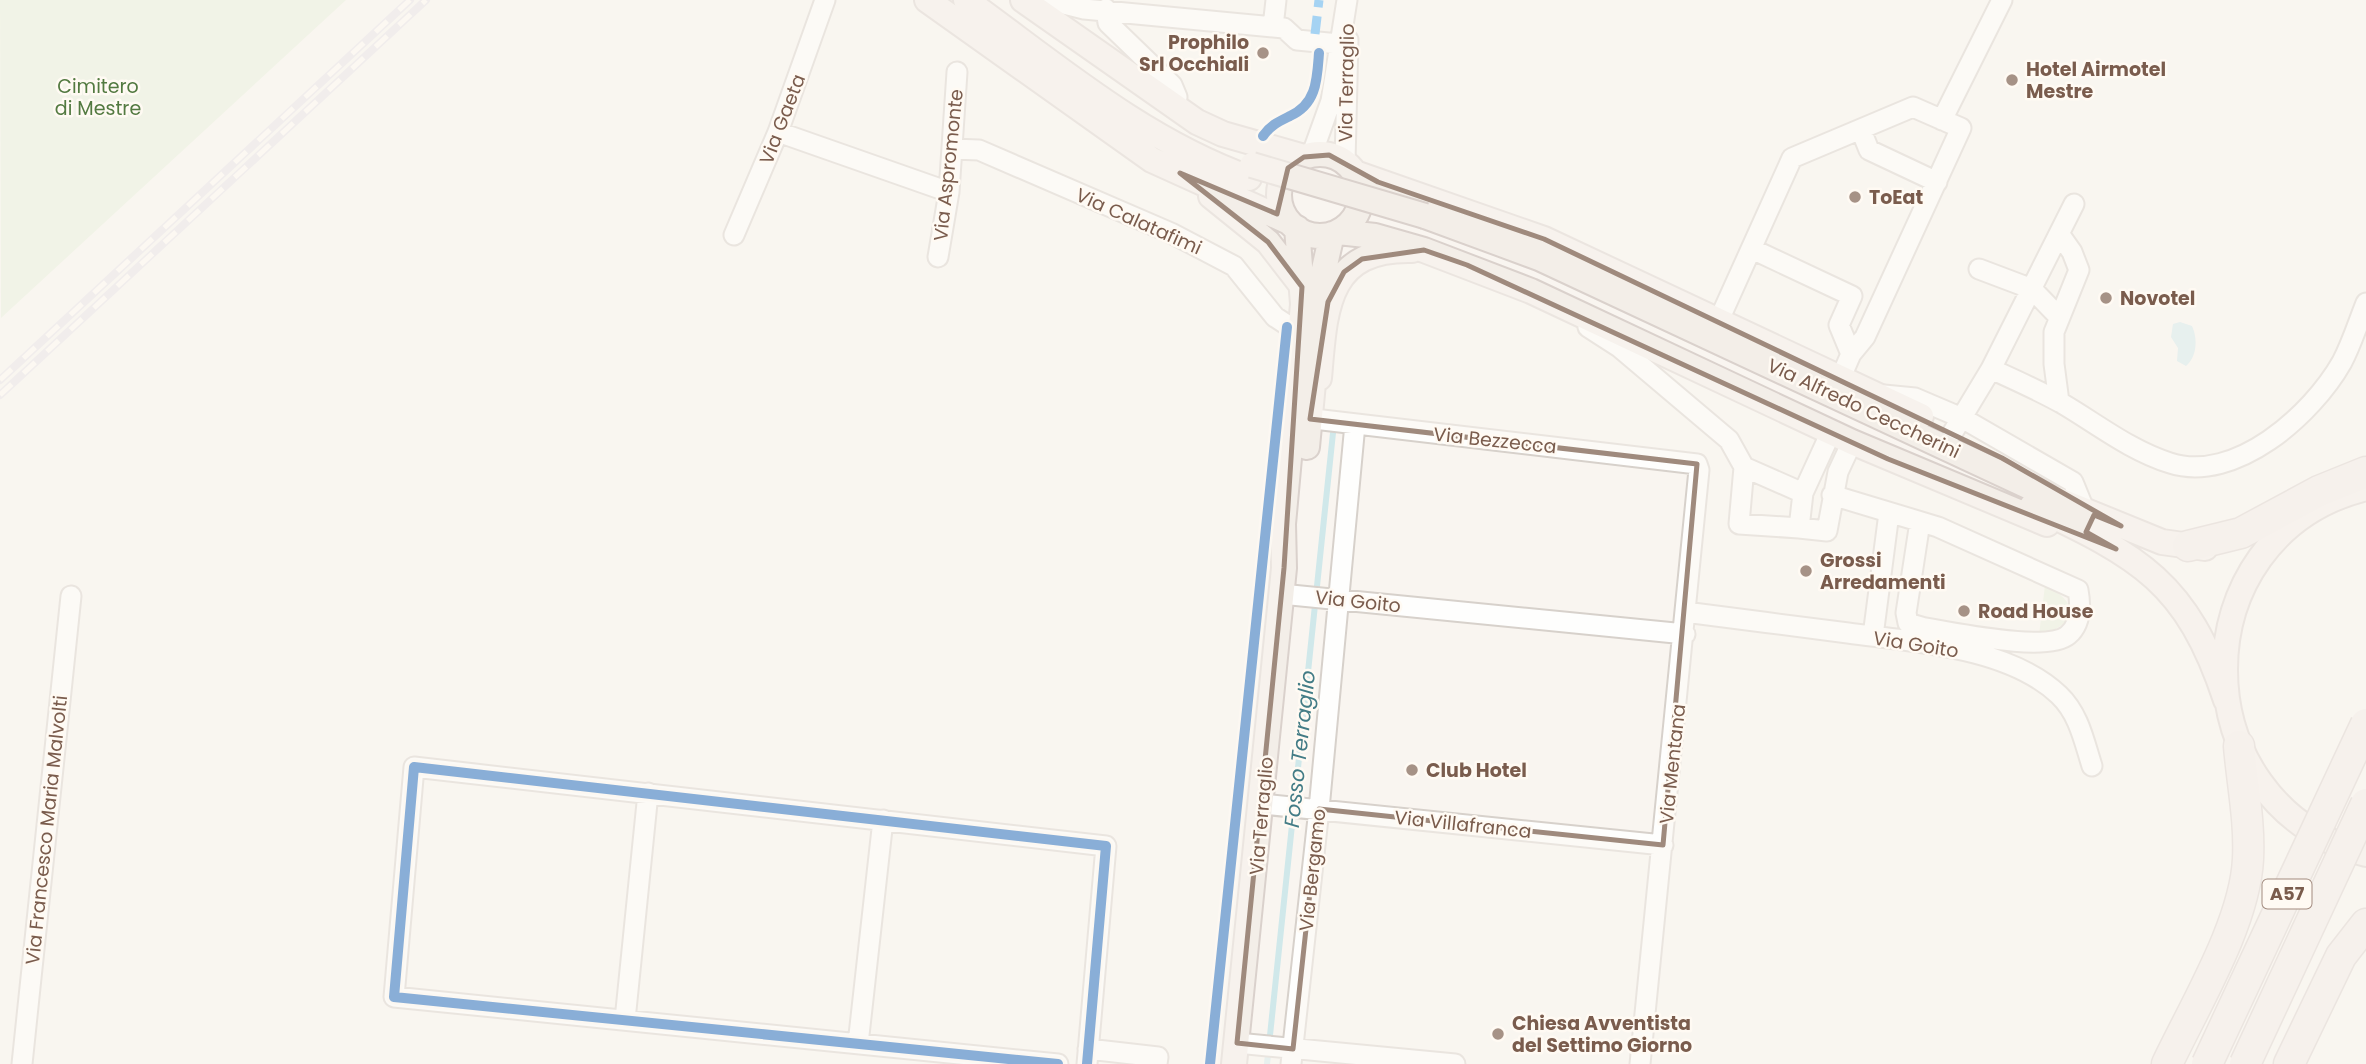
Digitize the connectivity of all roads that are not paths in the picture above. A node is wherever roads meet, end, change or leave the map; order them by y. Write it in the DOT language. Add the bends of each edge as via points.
graph roads {
  1 [pos="825,0"];
  2 [pos="928,0"];
  3 [pos="967,0"];
  4 [pos="990,0"];
  5 [pos="1023,0"];
  6 [pos="1276,0"];
  7 [pos="2002,0"];
  8 [pos="1347,2"];
  9 [pos="1048,5"];
  10 [pos="1084,9"];
  11 [pos="1106,9"];
  12 [pos="1066,22"];
  13 [pos="1273,27"];
  14 [pos="1339,44"];
  15 [pos="957,72"];
  16 [pos="1175,109"];
  17 [pos="1942,120"];
  18 [pos="1861,130"];
  19 [pos="778,132"];
  20 [pos="953,149"];
  21 [pos="1308,155"];
  22 [pos="1350,167"];
  23 [pos="1180,173"];
  24 [pos="1937,182"];
  25 [pos="949,192"];
  26 [pos="2074,204"];
  27 [pos="1293,225"];
  28 [pos="1423,232"];
  29 [pos="1335,233"];
  30 [pos="734,235"];
  31 [pos="2060,235"];
  32 [pos="1752,249"];
  33 [pos="938,257"];
  34 [pos="1979,269"];
  35 [pos="1302,287"];
  36 [pos="2032,289"];
  37 [pos="2366,303"];
  38 [pos="1574,310"];
  39 [pos="2059,317"];
  40 [pos="1719,320"];
  41 [pos="1301,334"];
  42 [pos="1851,354"];
  43 [pos="1991,369"];
  44 [pos="1841,377"];
  45 [pos="2059,402"];
  46 [pos="1305,412"];
  47 [pos="1354,424"];
  48 [pos="1958,425"];
  49 [pos="1842,437"];
  50 [pos="1697,464"];
  51 [pos="1744,467"];
  52 [pos="2366,472"];
  53 [pos="2366,488"];
  54 [pos="1803,493"];
  55 [pos="1832,495"];
  56 [pos="1889,513"];
  57 [pos="2306,514"];
  58 [pos="1920,522"];
  59 [pos="1799,528"];
  60 [pos="2119,538"];
  61 [pos="2188,546"];
  62 [pos="1291,595"];
  63 [pos="71,596"];
  64 [pos="1332,599"];
  65 [pos="1685,612"];
  66 [pos="1685,634"];
  67 [pos="1873,636"];
  68 [pos="1952,640"];
  69 [pos="2225,700"];
  70 [pos="2366,724"];
  71 [pos="2239,746"];
  72 [pos="2092,766"];
  73 [pos="648,793"];
  74 [pos="2366,804"];
  75 [pos="1271,805"];
  76 [pos="1313,809"];
  77 [pos="883,820"];
  78 [pos="1663,845"];
  79 [pos="2366,854"];
  80 [pos="2366,924"];
  81 [pos="625,1020"];
  82 [pos="858,1044"];
  83 [pos="1242,1051"];
  84 [pos="1287,1053"];
  85 [pos="1087,1057"];
  86 [pos="22,1064"];
  87 [pos="1058,1064"];
  88 [pos="1157,1064"];
  89 [pos="1455,1064"];
  90 [pos="1640,1064"];
  91 [pos="2167,1064"];
  92 [pos="2207,1064"];
  93 [pos="2245,1064"];
  94 [pos="2289,1064"];
  1 -- 19 [label="street, Via Gaeta"];
  2 -- 23 [label="main road" via="1122,139"];
  3 -- 28 [label="main road" via="1182,152 1249,178"];
  4 -- 28 [label="main road, bridge" via="1141,110 1214,152"];
  5 -- 16 [label="main road"];
  6 -- 13 [label="street"];
  7 -- 17 [label="street"];
  8 -- 14 [label="street, Via Terraglio"];
  8 -- 22 [label="street, Via Terraglio"];
  9 -- 10 [label="street"];
  10 -- 11 [label="street"];
  10 -- 12 [label="street"];
  11 -- 13 [label="street"];
  11 -- 16 [label="street" via="1108,23 1164,74 1177,97"];
  13 -- 14 [label="street" via="1284,28 1297,40"];
  14 -- 21 [label="street, Via Terraglio" via="1331,101"];
  15 -- 20 [label="street, Via Aspromonte"];
  16 -- 21 [label="main road" via="1223,134"];
  17 -- 18 [label="street" via="1913,107"];
  17 -- 24 [label="street" via="1961,128"];
  18 -- 24 [label="street" via="1870,150"];
  18 -- 32 [label="street" via="1792,158"];
  19 -- 25 [label="street"];
  19 -- 30 [label="street, Via Gaeta"];
  20 -- 25 [label="street, Via Aspromonte"];
  20 -- 41 [label="street, Via Calatafimi" via="979,150 1171,233 1234,266 1275,317"];
  21 -- 22 [label="main road" via="1329,155"];
  21 -- 27 [label="main road" via="1288,169 1280,186 1280,205"];
  22 -- 29 [label="main road" via="1360,184 1360,206 1348,226"];
  22 -- 40 [label="main road" via="1544,239"];
  23 -- 27 [label="main road"];
  23 -- 35 [label="main road" via="1268,242"];
  24 -- 42 [label="street" via="1865,337"];
  25 -- 33 [label="street, Via Aspromonte"];
  26 -- 31 [label="street"];
  27 -- 29 [label="main road" via="1314,235"];
  27 -- 35 [label="main road, Via Terraglio"];
  28 -- 29 [label="main road"];
  28 -- 38 [label="main road"];
  28 -- 46 [label="main road" via="1388,252 1362,259 1345,272 1328,302 1319,382"];
  28 -- 60 [label="main road, Via Alfredo Ceccherini" via="1657,320 2049,496"];
  29 -- 46 [label="main road, Via Terraglio" via="1319,291"];
  31 -- 36 [label="street"];
  31 -- 39 [label="street" via="2079,270"];
  32 -- 40 [label="street"];
  32 -- 42 [label="street" via="1852,296 1839,325"];
  34 -- 36 [label="street"];
  35 -- 41 [label="main road, Via Terraglio"];
  36 -- 39 [label="street"];
  36 -- 43 [label="street"];
  37 -- 45 [label="street" via="2341,364 2306,408 2250,453 2220,464 2171,464"];
  38 -- 49 [label="main road"];
  38 -- 51 [label="street" via="1591,331 1619,347 1729,440"];
  39 -- 45 [label="street" via="2054,364"];
  40 -- 44 [label="main road"];
  41 -- 46 [label="main road, Via Terraglio"];
  42 -- 44 [label="street"];
  43 -- 45 [label="street"];
  43 -- 48 [label="street"];
  44 -- 48 [label="main road"];
  46 -- 47 [label="street, Via Bezzecca"];
  46 -- 62 [label="main road, Via Terraglio" via="1298,530 1284,568"];
  47 -- 50 [label="street, Via Bezzecca"];
  47 -- 64 [label="street, Via Bergamo"];
  48 -- 60 [label="main road" via="2082,503"];
  49 -- 54 [label="street"];
  49 -- 55 [label="street"];
  49 -- 60 [label="main road" via="2066,533"];
  50 -- 65 [label="street, Via Mentana"];
  51 -- 54 [label="street"];
  51 -- 59 [label="street" via="1739,524"];
  52 -- 61 [label="highway" via="2319,491 2241,533"];
  53 -- 57 [label="main road"];
  54 -- 59 [label="street"];
  55 -- 56 [label="street"];
  55 -- 59 [label="street" via="1827,531"];
  56 -- 58 [label="street"];
  56 -- 67 [label="street"];
  57 -- 61 [label="main road, Via Alfredo Ceccherini" via="2241,546"];
  57 -- 69 [label="main road" via="2264,553 2242,589 2225,643"];
  58 -- 68 [label="street" via="1908,623"];
  58 -- 68 [label="street" via="2078,590 2080,615 2066,637 2042,643"];
  60 -- 61 [label="main road, Via Alfredo Ceccherini"];
  60 -- 69 [label="main road, Via Alfredo Ceccherini" via="2185,609 2214,664"];
  62 -- 64 [label="street, Via Goito"];
  62 -- 75 [label="main road, Via Terraglio"];
  63 -- 86 [label="street, Via Francesco Maria Malvolti"];
  64 -- 66 [label="street, Via Goito"];
  64 -- 76 [label="street, Via Bergamo"];
  65 -- 66 [label="street, Via Mentana"];
  65 -- 67 [label="street, Via Goito"];
  66 -- 78 [label="street, Via Mentana"];
  67 -- 68 [label="street, Via Goito"];
  68 -- 72 [label="street, Via Goito" via="2043,682 2060,696 2078,720"];
  69 -- 71 [label="main road, Via Alfredo Ceccherini"];
  70 -- 92 [label="highway, A57, bridge"];
  71 -- 79 [label="main road, Via Alfredo Ceccherini" via="2260,783 2292,817 2332,842"];
  71 -- 91 [label="highway, A57" via="2248,823 2245,885 2233,924"];
  73 -- 77 [label="street"];
  73 -- 81 [label="street"];
  73 -- 81 [label="street" via="414,766 394,997"];
  74 -- 93 [label="highway, A57, bridge"];
  75 -- 76 [label="street, Via Villafranca"];
  75 -- 83 [label="main road, Via Terraglio"];
  76 -- 78 [label="street, Via Villafranca"];
  76 -- 84 [label="street, Via Bergamo"];
  77 -- 82 [label="street"];
  77 -- 85 [label="street" via="1107,846"];
  78 -- 90 [label="street, Via Mentana"];
  80 -- 94 [label="highway" via="2341,956"];
  81 -- 82 [label="street"];
  82 -- 87 [label="street"];
  83 -- 84 [label="street"];
  84 -- 89 [label="street"];
  85 -- 88 [label="street" via="1158,1057"];
}
